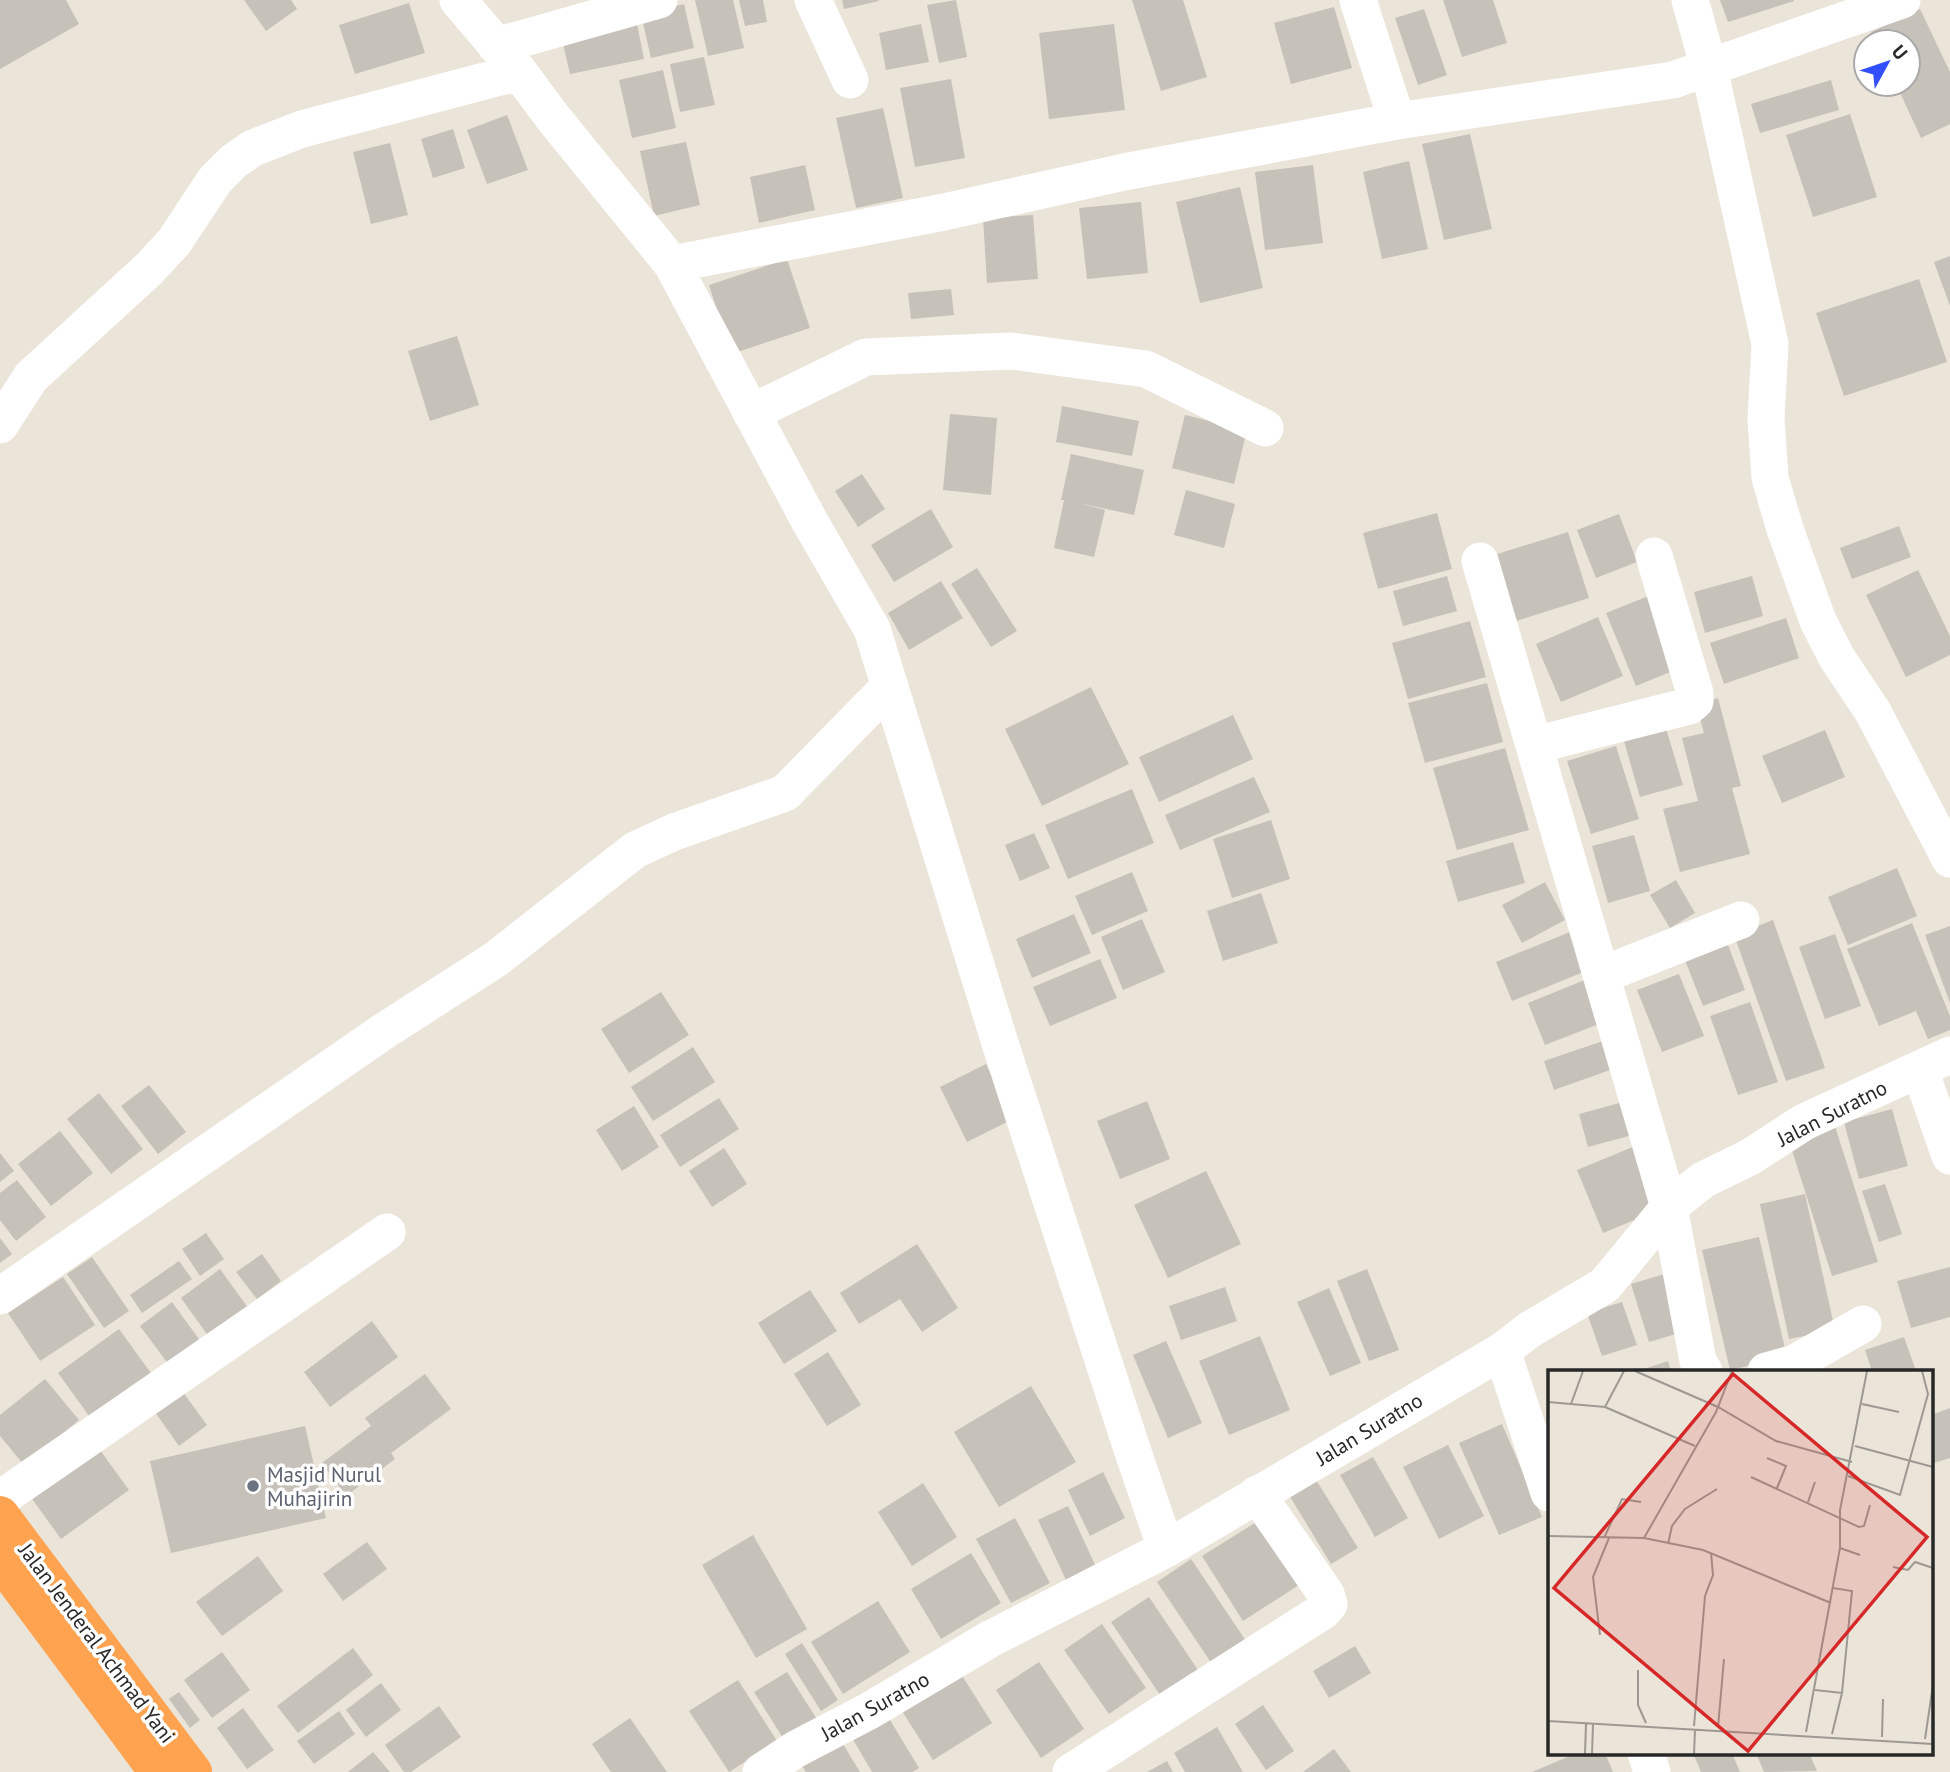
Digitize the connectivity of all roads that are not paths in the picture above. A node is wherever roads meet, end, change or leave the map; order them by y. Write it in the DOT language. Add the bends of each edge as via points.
graph roads {
  1 [pos="458,0"];
  2 [pos="659,0"];
  3 [pos="813,0"];
  4 [pos="1358,0"];
  5 [pos="1690,0"];
  6 [pos="1902,0"];
  7 [pos="508,59"];
  8 [pos="1709,68"];
  9 [pos="850,80"];
  10 [pos="1397,121"];
  11 [pos="672,264"];
  12 [pos="751,413"];
  13 [pos="0,425"];
  14 [pos="1265,428"];
  15 [pos="1654,556"];
  16 [pos="1480,561"];
  17 [pos="890,685"];
  18 [pos="1535,745"];
  19 [pos="1950,859"];
  20 [pos="1741,920"];
  21 [pos="1602,975"];
  22 [pos="1935,1062"];
  23 [pos="1950,1156"];
  24 [pos="1669,1207"];
  25 [pos="387,1232"];
  26 [pos="0,1296"];
  27 [pos="1863,1324"];
  28 [pos="1502,1351"];
  29 [pos="1703,1370"];
  30 [pos="1770,1370"];
  31 [pos="1548,1490"];
  32 [pos="1257,1494"];
  33 [pos="0,1499"];
  34 [pos="0,1515"];
  35 [pos="1166,1549"];
  36 [pos="0,1560"];
  37 [pos="1646,1754"];
  38 [pos="158,1772"];
  39 [pos="193,1772"];
  40 [pos="761,1772"];
  41 [pos="1071,1772"];
  42 [pos="1652,1772"];
  1 -- 7 [label="street"];
  2 -- 7 [label="street"];
  3 -- 9 [label="street"];
  4 -- 10 [label="street"];
  5 -- 8 [label="street"];
  6 -- 8 [label="street"];
  7 -- 11 [label="street"];
  7 -- 13 [label="street" via="302,129 253,148 234,161 215,180 174,242 31,377"];
  8 -- 10 [label="street" via="1673,80"];
  8 -- 19 [label="street" via="1770,344 1766,419 1770,478 1785,529 1818,621 1873,712"];
  10 -- 11 [label="street"];
  11 -- 12 [label="street"];
  12 -- 14 [label="street" via="866,357 1011,351 1146,369"];
  12 -- 17 [label="street" via="872,629"];
  15 -- 18 [label="street" via="1695,701"];
  16 -- 18 [label="street"];
  17 -- 26 [label="street" via="785,793 635,850 496,959"];
  17 -- 35 [label="street" via="1000,1043"];
  18 -- 21 [label="street"];
  20 -- 21 [label="street"];
  21 -- 24 [label="street"];
  22 -- 23 [label="street"];
  22 -- 24 [label="street, Jalan Suratno" via="1804,1122 1751,1157 1703,1180"];
  24 -- 28 [label="street, Jalan Suratno" via="1605,1285"];
  24 -- 29 [label="street"];
  25 -- 33 [label="street"];
  27 -- 30 [label="street" via="1795,1363"];
  28 -- 31 [label="street"];
  28 -- 32 [label="street, Jalan Suratno"];
  32 -- 35 [label="street, Jalan Suratno"];
  32 -- 41 [label="street" via="1329,1604"];
  34 -- 39 [label="highway, Jalan Jenderal Achmad Yani"];
  35 -- 40 [label="street, Jalan Suratno" via="990,1639"];
  36 -- 38 [label="highway, Jalan Jenderal Achmad Yani"];
  37 -- 42 [label="street"];
}
